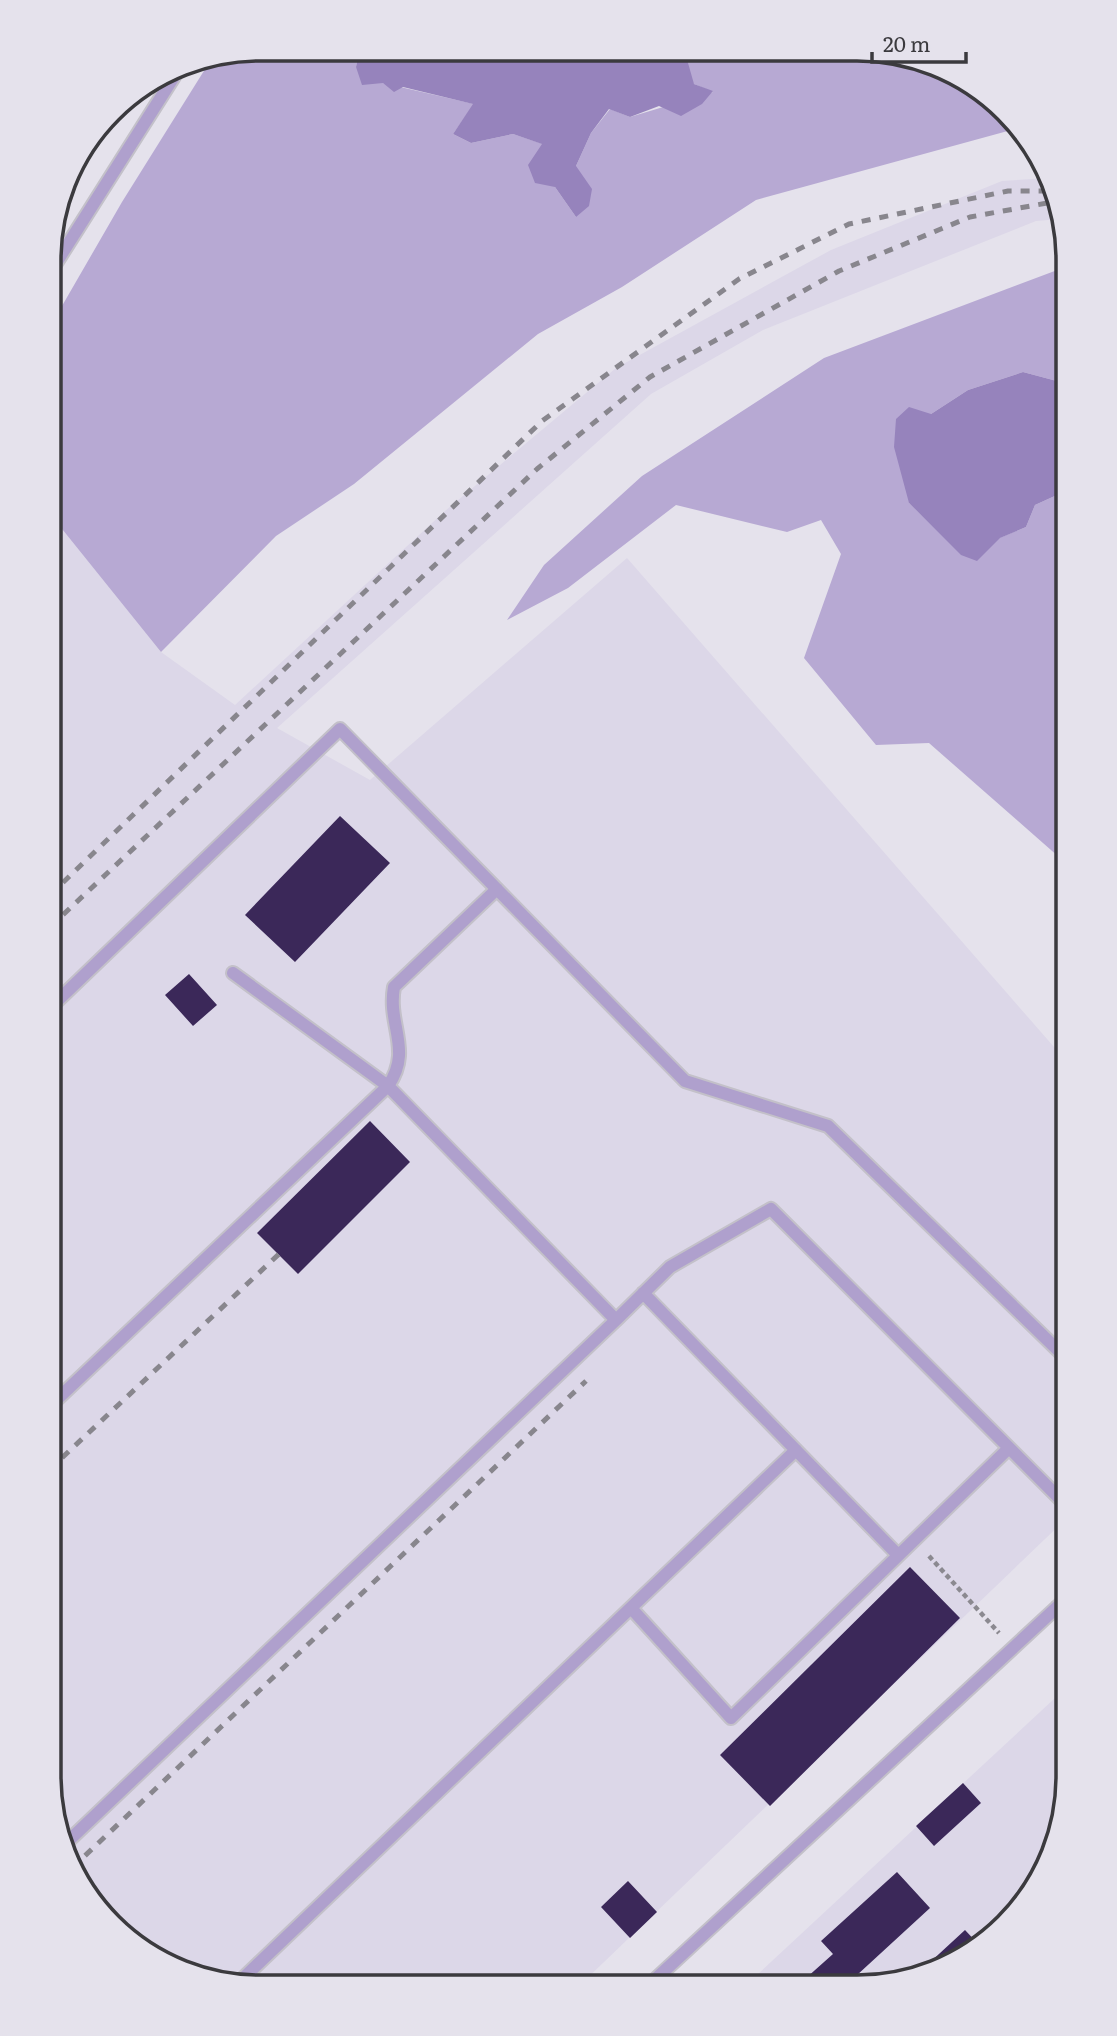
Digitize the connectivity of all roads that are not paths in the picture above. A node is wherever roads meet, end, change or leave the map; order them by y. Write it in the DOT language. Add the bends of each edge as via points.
graph roads {
  1 [pos="170,83"];
  2 [pos="61,255"];
  3 [pos="497,889"];
  4 [pos="233,973"];
  5 [pos="61,997"];
  6 [pos="388,1086"];
  7 [pos="643,1293"];
  8 [pos="616,1321"];
  9 [pos="1055,1348"];
  10 [pos="61,1395"];
  11 [pos="1009,1448"];
  12 [pos="796,1450"];
  13 [pos="1055,1494"];
  14 [pos="898,1555"];
  15 [pos="631,1608"];
  16 [pos="1055,1609"];
  17 [pos="71,1838"];
  18 [pos="247,1974"];
  19 [pos="660,1975"];
  1 -- 2 [label="lane"];
  3 -- 5 [label="lane" via="340,729"];
  3 -- 6 [label="lane" via="394,986 391,1004 400,1069"];
  3 -- 9 [label="lane" via="685,1081 828,1126"];
  4 -- 6 [label="lane"];
  6 -- 8 [label="lane"];
  6 -- 10 [label="lane"];
  7 -- 8 [label="lane"];
  7 -- 11 [label="lane" via="670,1266 771,1209"];
  7 -- 12 [label="lane"];
  8 -- 17 [label="lane"];
  11 -- 13 [label="lane"];
  11 -- 14 [label="lane"];
  12 -- 14 [label="lane"];
  12 -- 15 [label="lane"];
  14 -- 15 [label="lane" via="731,1718"];
  15 -- 18 [label="lane"];
  16 -- 19 [label="lane"];
}
